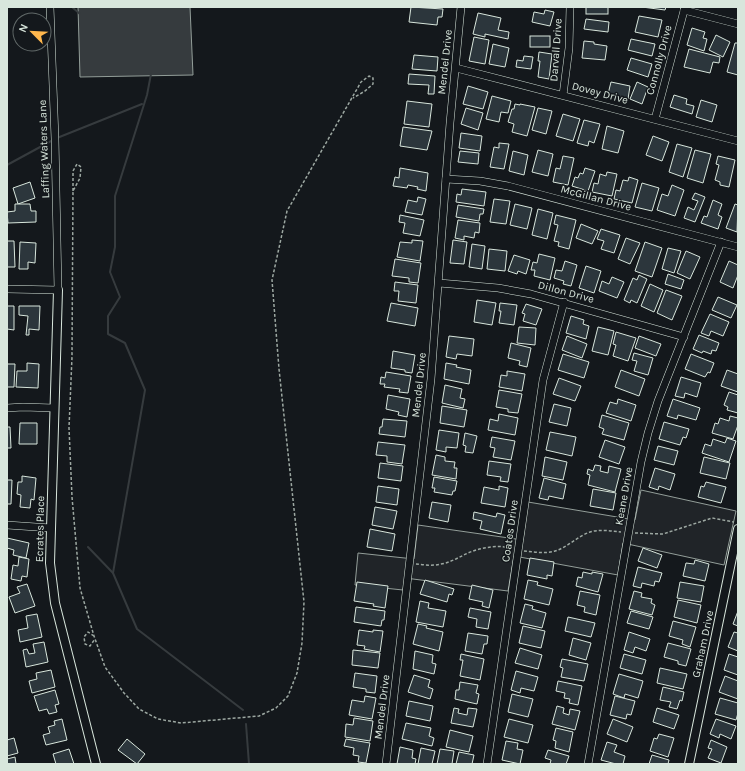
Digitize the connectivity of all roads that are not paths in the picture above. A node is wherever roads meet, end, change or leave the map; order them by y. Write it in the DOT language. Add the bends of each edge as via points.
graph roads {
  1 [pos="50,7"];
  2 [pos="461,7"];
  3 [pos="570,7"];
  4 [pos="684,8"];
  5 [pos="738,24"];
  6 [pos="456,68"];
  7 [pos="563,95"];
  8 [pos="655,119"];
  9 [pos="738,141"];
  10 [pos="446,179"];
  11 [pos="721,242"];
  12 [pos="738,247"];
  13 [pos="438,283"];
  14 [pos="7,289"];
  15 [pos="58,290"];
  16 [pos="564,302"];
  17 [pos="684,337"];
  18 [pos="7,408"];
  19 [pos="54,408"];
  20 [pos="7,525"];
  21 [pos="51,528"];
  22 [pos="738,528"];
  23 [pos="96,764"];
  24 [pos="386,764"];
  25 [pos="487,764"];
  26 [pos="588,764"];
  27 [pos="689,764"];
  1 -- 15 [label="street, Laffing Waters Lane"];
  2 -- 6 [label="street, Mendel Drive"];
  3 -- 7 [label="street, Darvall Drive" via="569,48"];
  4 -- 5 [label="street"];
  4 -- 8 [label="street, Connolly Drive"];
  6 -- 7 [label="street, Dovey Drive"];
  6 -- 10 [label="street, Mendel Drive"];
  7 -- 8 [label="street, Dovey Drive"];
  8 -- 9 [label="street, Dovey Drive"];
  10 -- 11 [label="street, McGillan Drive" via="508,186"];
  10 -- 13 [label="street, Mendel Drive"];
  11 -- 12 [label="street, McGillan Drive"];
  11 -- 17 [label="street, Keane Drive"];
  13 -- 16 [label="street, Dillon Drive" via="515,291"];
  13 -- 24 [label="street, Mendel Drive" via="431,379"];
  14 -- 15 [label="street"];
  15 -- 19 [label="street, Ecrates Place"];
  16 -- 17 [label="street, Dillon Drive"];
  16 -- 25 [label="street, Coates Drive" via="543,380"];
  17 -- 26 [label="street, Keane Drive" via="658,401 641,462"];
  18 -- 19 [label="street"];
  19 -- 21 [label="street, Ecrates Place"];
  20 -- 21 [label="street"];
  21 -- 23 [label="street, Ecrates Place" via="50,563 56,603"];
  22 -- 27 [label="street, Graham Drive"];
}
